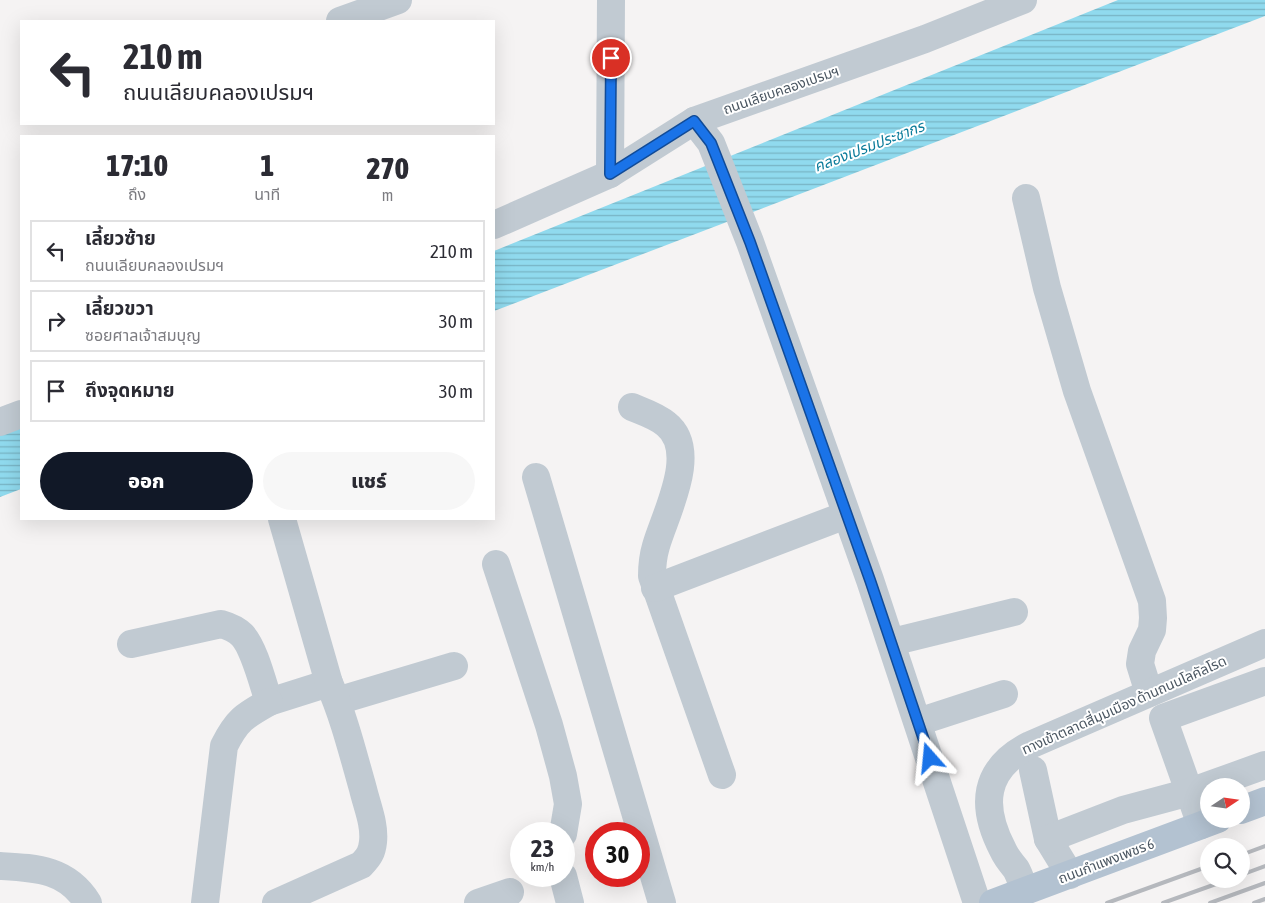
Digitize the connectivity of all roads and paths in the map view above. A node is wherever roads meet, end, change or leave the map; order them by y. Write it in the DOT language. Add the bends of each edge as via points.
graph roads {
  1 [pos="398,0"];
  2 [pos="612,0"];
  3 [pos="1023,0"];
  4 [pos="343,20"];
  5 [pos="694,121"];
  6 [pos="610,174"];
  7 [pos="1026,198"];
  8 [pos="495,225"];
  9 [pos="632,407"];
  10 [pos="20,414"];
  11 [pos="0,422"];
  12 [pos="536,477"];
  13 [pos="846,515"];
  14 [pos="282,520"];
  15 [pos="496,564"];
  16 [pos="655,588"];
  17 [pos="1014,612"];
  18 [pos="892,642"];
  19 [pos="1265,643"];
  20 [pos="131,644"];
  21 [pos="454,666"];
  22 [pos="1265,681"];
  23 [pos="333,692"];
  24 [pos="1149,693"];
  25 [pos="1004,694"];
  26 [pos="269,702"];
  27 [pos="918,722"];
  28 [pos="1265,765"];
  29 [pos="1032,770"];
  30 [pos="722,775"];
  31 [pos="1190,792"];
  32 [pos="1265,801"];
  33 [pos="1200,807"];
  34 [pos="1250,807"];
  35 [pos="565,822"];
  36 [pos="1200,826"];
  37 [pos="1048,839"];
  38 [pos="0,866"];
  39 [pos="1070,875"];
  40 [pos="566,887"];
  41 [pos="1025,891"];
  42 [pos="510,892"];
  43 [pos="88,903"];
  44 [pos="205,903"];
  45 [pos="276,903"];
  46 [pos="478,903"];
  47 [pos="570,903"];
  48 [pos="662,903"];
  49 [pos="977,903"];
  50 [pos="993,903"];
  1 -- 4 [label="street"];
  2 -- 6 [label="street"];
  3 -- 5 [label="street, ถนนเลียบคลองเปรมฯ" via="925,39"];
  5 -- 6 [label="street, ถนนเลียบคลองเปรมฯ"];
  5 -- 13 [label="street" via="711,143 750,242"];
  6 -- 8 [label="street, ถนนเลียบคลองเปรมฯ"];
  7 -- 24 [label="street" via="1047,288 1077,391 1152,601 1152,630 1140,664"];
  9 -- 16 [label="street" via="668,424 678,439 681,453 679,472 652,562"];
  10 -- 11 [label="street"];
  12 -- 48 [label="street"];
  13 -- 16 [label="street"];
  13 -- 18 [label="street"];
  14 -- 23 [label="street"];
  15 -- 35 [label="street" via="550,726 568,804"];
  16 -- 30 [label="street"];
  17 -- 18 [label="street"];
  18 -- 27 [label="street"];
  19 -- 24 [label="street, ทางเข้าตลาดสี่มุมเมือง ด้านถนนโลคัลโรด"];
  20 -- 26 [label="street" via="221,624 231,627 242,634 249,646"];
  21 -- 23 [label="street"];
  22 -- 31 [label="street" via="1163,718"];
  23 -- 26 [label="street"];
  23 -- 45 [label="street" via="372,822 370,855 350,871"];
  24 -- 41 [label="street, ทางเข้าตลาดสี่มุมเมือง ด้านถนนโลคัลโรด" via="1019,750 1006,760 994,777 989,794 994,828"];
  25 -- 27 [label="street"];
  26 -- 44 [label="street" via="245,716 234,727 224,746"];
  27 -- 49 [label="street"];
  28 -- 31 [label="street"];
  29 -- 37 [label="street"];
  31 -- 33 [label="street"];
  31 -- 37 [label="street" via="1123,810"];
  32 -- 34 [label="main road"];
  36 -- 39 [label="main road, ถนนกำแพงเพชร 6"];
  37 -- 39 [label="street"];
  38 -- 43 [label="street" via="50,871 67,880"];
  39 -- 41 [label="main road, ถนนกำแพงเพชร 6"];
  40 -- 47 [label="street"];
  41 -- 50 [label="main road, ถนนกำแพงเพชร 6"];
  42 -- 46 [label="street"];
}
